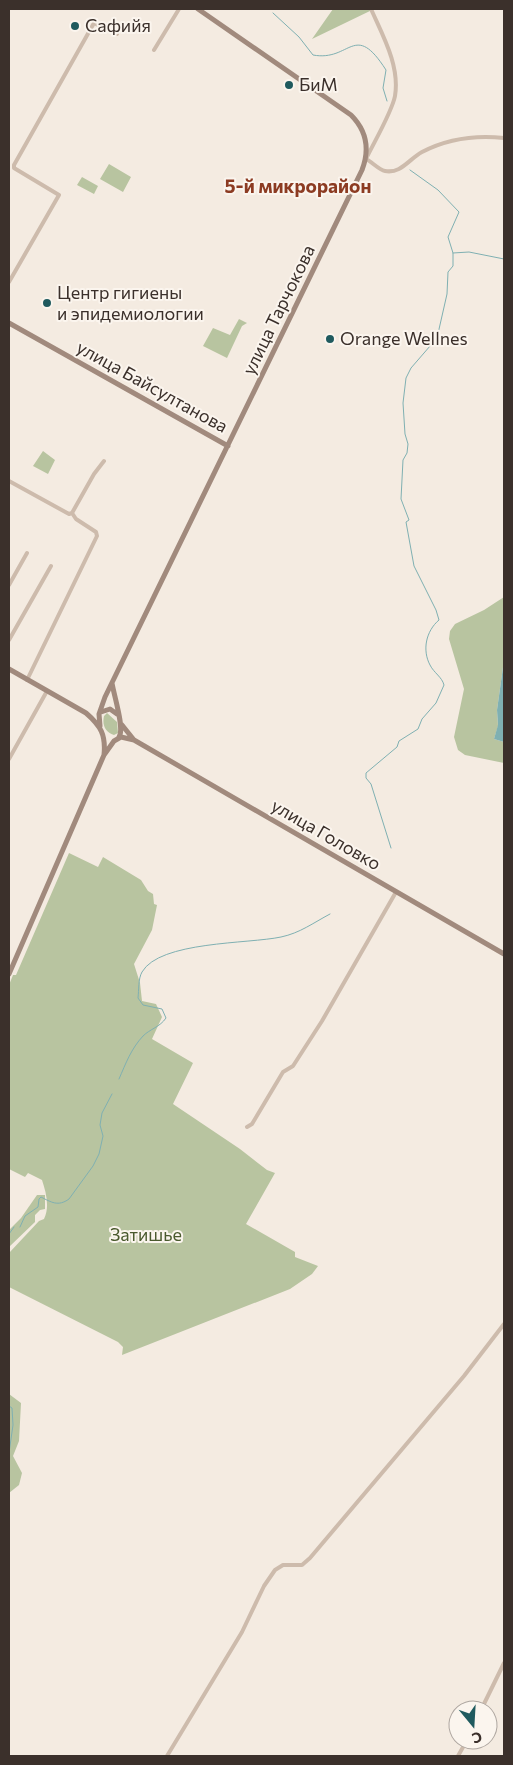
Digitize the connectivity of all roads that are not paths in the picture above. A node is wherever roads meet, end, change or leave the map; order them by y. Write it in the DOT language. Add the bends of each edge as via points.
graph roads {
  1 [pos="179,9"];
  2 [pos="198,9"];
  3 [pos="371,9"];
  4 [pos="117,34"];
  5 [pos="154,50"];
  6 [pos="504,138"];
  7 [pos="366,159"];
  8 [pos="9,282"];
  9 [pos="9,322"];
  10 [pos="228,446"];
  11 [pos="104,460"];
  12 [pos="9,481"];
  13 [pos="72,513"];
  14 [pos="27,553"];
  15 [pos="50,566"];
  16 [pos="9,585"];
  17 [pos="9,640"];
  18 [pos="9,670"];
  19 [pos="27,680"];
  20 [pos="112,683"];
  21 [pos="47,691"];
  22 [pos="86,713"];
  23 [pos="99,714"];
  24 [pos="118,714"];
  25 [pos="122,725"];
  26 [pos="100,726"];
  27 [pos="104,734"];
  28 [pos="118,738"];
  29 [pos="134,740"];
  30 [pos="104,755"];
  31 [pos="9,759"];
  32 [pos="396,892"];
  33 [pos="504,954"];
  34 [pos="9,973"];
  35 [pos="247,1127"];
  36 [pos="504,1324"];
  37 [pos="504,1663"];
  38 [pos="486,1700"];
  39 [pos="168,1756"];
  1 -- 5 [label="street"];
  2 -- 7 [label="main road, улица Тарчокова" via="351,115 364,133"];
  3 -- 7 [label="street" via="393,61 396,86 393,104"];
  4 -- 8 [label="street" via="94,23 13,166 59,195"];
  6 -- 7 [label="street" via="472,137 452,141 422,152 406,165 391,171 384,171"];
  7 -- 10 [label="main road, улица Тарчокова"];
  9 -- 10 [label="main road, улица Байсултанова"];
  10 -- 20 [label="main road, улица Тарчокова"];
  11 -- 13 [label="street"];
  12 -- 13 [label="street"];
  13 -- 19 [label="street" via="96,532 96,536"];
  14 -- 16 [label="street"];
  15 -- 17 [label="street"];
  18 -- 19 [label="main road"];
  19 -- 21 [label="main road"];
  20 -- 23 [label="main road, улица Тарчокова"];
  20 -- 24 [label="main road"];
  21 -- 22 [label="main road"];
  21 -- 31 [label="street"];
  22 -- 23 [label="main road"];
  22 -- 26 [label="main road"];
  23 -- 24 [label="main road" via="108,709"];
  23 -- 26 [label="main road"];
  24 -- 25 [label="main road"];
  25 -- 28 [label="main road"];
  25 -- 29 [label="main road"];
  26 -- 27 [label="main road"];
  27 -- 28 [label="main road"];
  27 -- 30 [label="main road"];
  28 -- 29 [label="main road"];
  28 -- 30 [label="main road"];
  29 -- 32 [label="main road, улица Головко"];
  30 -- 34 [label="main road"];
  32 -- 33 [label="main road, улица Головко"];
  32 -- 35 [label="street" via="293,1066 283,1072 252,1124"];
  36 -- 39 [label="street" via="310,1558 302,1565 287,1564 276,1568"];
  37 -- 38 [label="street"];
}
